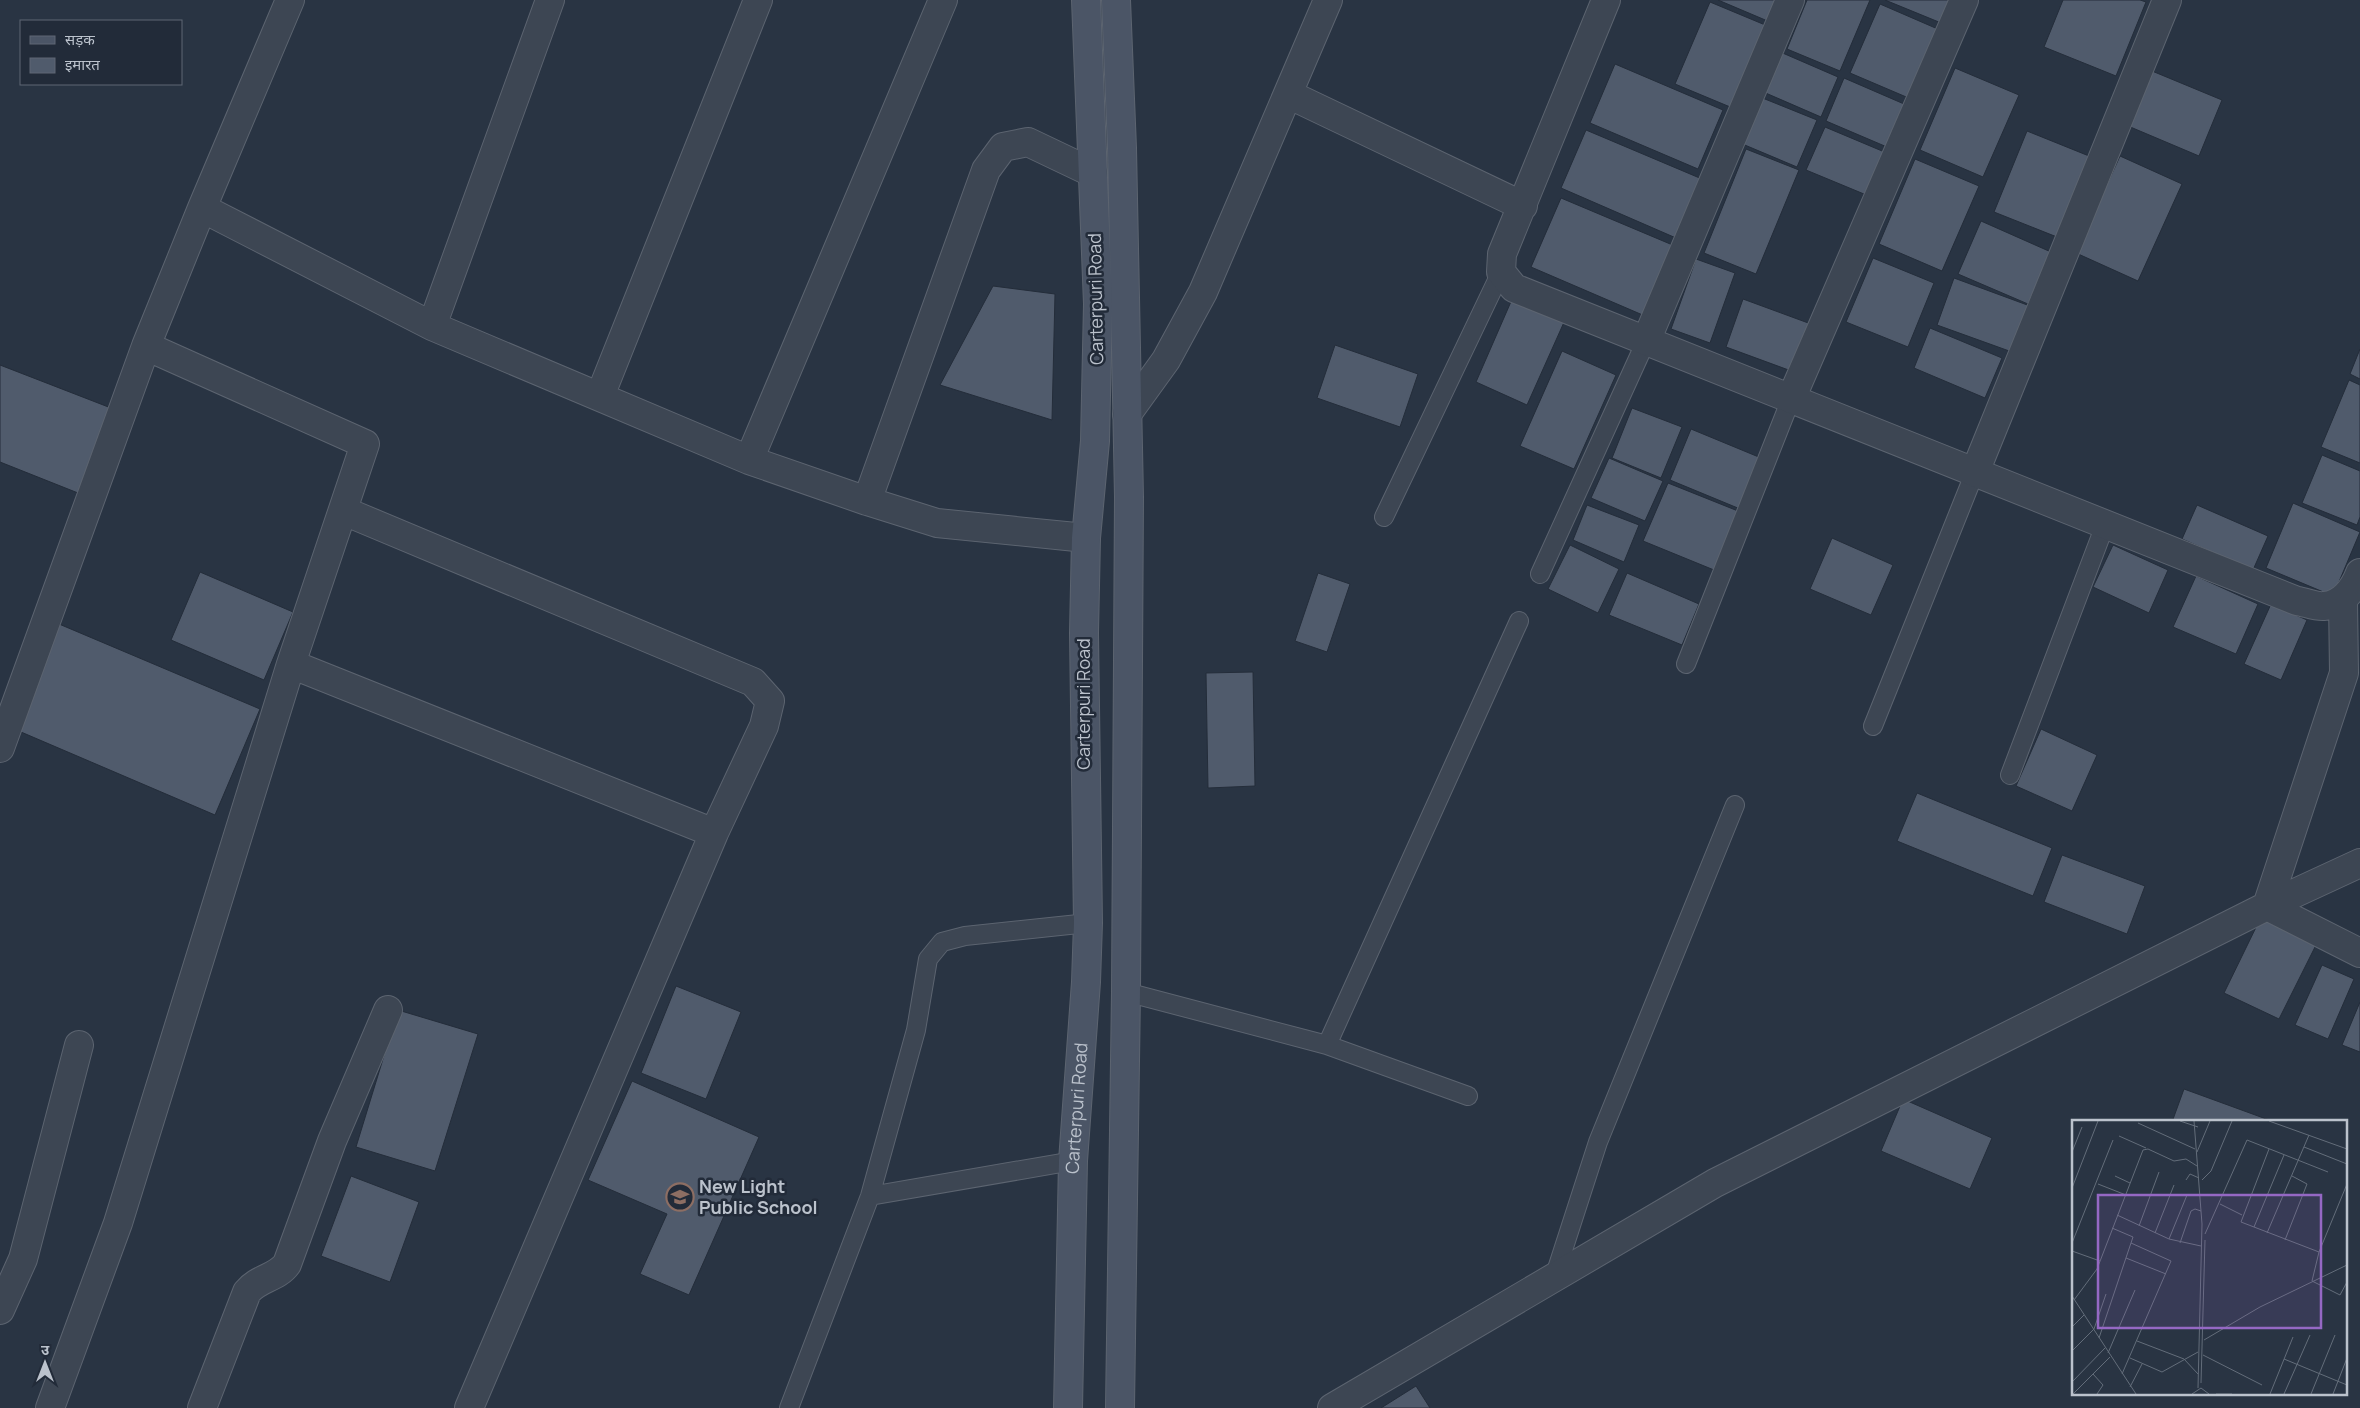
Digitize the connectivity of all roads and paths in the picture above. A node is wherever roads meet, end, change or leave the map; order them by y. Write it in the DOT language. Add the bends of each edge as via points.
graph roads {
  1 [pos="290,0"];
  2 [pos="550,0"];
  3 [pos="758,0"];
  4 [pos="943,0"];
  5 [pos="1086,0"];
  6 [pos="1116,0"];
  7 [pos="1328,0"];
  8 [pos="1606,0"];
  9 [pos="1790,0"];
  10 [pos="1964,0"];
  11 [pos="2167,0"];
  12 [pos="1288,94"];
  13 [pos="1093,173"];
  14 [pos="1523,206"];
  15 [pos="202,208"];
  16 [pos="1501,272"];
  17 [pos="432,326"];
  18 [pos="1646,341"];
  19 [pos="146,346"];
  20 [pos="600,396"];
  21 [pos="1790,399"];
  22 [pos="1127,414"];
  23 [pos="749,460"];
  24 [pos="1975,472"];
  25 [pos="867,502"];
  26 [pos="344,510"];
  27 [pos="1384,517"];
  28 [pos="2105,525"];
  29 [pos="1086,538"];
  30 [pos="1540,574"];
  31 [pos="2360,574"];
  32 [pos="2343,600"];
  33 [pos="1519,621"];
  34 [pos="290,664"];
  35 [pos="1686,664"];
  36 [pos="8,699"];
  37 [pos="1873,726"];
  38 [pos="0,748"];
  39 [pos="2010,775"];
  40 [pos="1735,805"];
  41 [pos="714,833"];
  42 [pos="2360,863"];
  43 [pos="2267,906"];
  44 [pos="1088,923"];
  45 [pos="2360,953"];
  46 [pos="1126,992"];
  47 [pos="388,1010"];
  48 [pos="79,1045"];
  49 [pos="1327,1045"];
  50 [pos="1468,1096"];
  51 [pos="1073,1162"];
  52 [pos="870,1196"];
  53 [pos="1554,1278"];
  54 [pos="0,1310"];
  55 [pos="50,1408"];
  56 [pos="202,1408"];
  57 [pos="469,1408"];
  58 [pos="789,1408"];
  59 [pos="1068,1408"];
  60 [pos="1120,1408"];
  61 [pos="1332,1408"];
  1 -- 15 [label="street"];
  2 -- 17 [label="street"];
  3 -- 20 [label="street"];
  4 -- 23 [label="street"];
  5 -- 13 [label="main road, Carterpuri Road"];
  6 -- 22 [label="main road, Carterpuri Road"];
  7 -- 12 [label="street"];
  8 -- 14 [label="street"];
  9 -- 18 [label="street"];
  10 -- 21 [label="street"];
  11 -- 24 [label="street"];
  12 -- 14 [label="street"];
  12 -- 22 [label="street" via="1203,292 1166,360"];
  13 -- 25 [label="street" via="1028,142 1003,147 986,170"];
  13 -- 29 [label="main road, Carterpuri Road" via="1098,314 1095,441"];
  14 -- 16 [label="street" via="1502,254"];
  15 -- 17 [label="street"];
  15 -- 19 [label="street"];
  16 -- 18 [label="street" via="1514,288"];
  16 -- 27 [label="lane"];
  17 -- 20 [label="street"];
  18 -- 21 [label="street"];
  18 -- 30 [label="lane"];
  19 -- 26 [label="street" via="365,444"];
  19 -- 36 [label="street"];
  20 -- 23 [label="street"];
  21 -- 24 [label="street"];
  21 -- 35 [label="lane"];
  22 -- 46 [label="main road, Carterpuri Road"];
  23 -- 25 [label="street"];
  24 -- 28 [label="street"];
  24 -- 37 [label="lane"];
  25 -- 29 [label="street" via="937,524"];
  26 -- 34 [label="street"];
  26 -- 41 [label="street" via="753,682 770,701 764,726"];
  28 -- 32 [label="street" via="2297,601 2324,606"];
  28 -- 39 [label="lane"];
  29 -- 44 [label="main road, Carterpuri Road" via="1084,652"];
  31 -- 32 [label="street"];
  32 -- 43 [label="street" via="2344,673"];
  33 -- 49 [label="lane"];
  34 -- 41 [label="street"];
  34 -- 55 [label="street" via="118,1224"];
  36 -- 38 [label="street"];
  40 -- 53 [label="lane" via="1598,1142"];
  41 -- 57 [label="street"];
  42 -- 43 [label="street"];
  43 -- 45 [label="street"];
  43 -- 53 [label="street" via="1715,1184"];
  44 -- 51 [label="main road, Carterpuri Road"];
  44 -- 52 [label="lane" via="965,936 942,942 928,959 916,1030"];
  46 -- 49 [label="lane"];
  46 -- 60 [label="main road, Carterpuri Road"];
  47 -- 56 [label="street" via="332,1141 287,1264 247,1292"];
  48 -- 54 [label="street" via="23,1259"];
  49 -- 50 [label="lane"];
  51 -- 52 [label="lane"];
  51 -- 59 [label="main road, Carterpuri Road"];
  52 -- 58 [label="lane"];
  53 -- 61 [label="street"];
}
